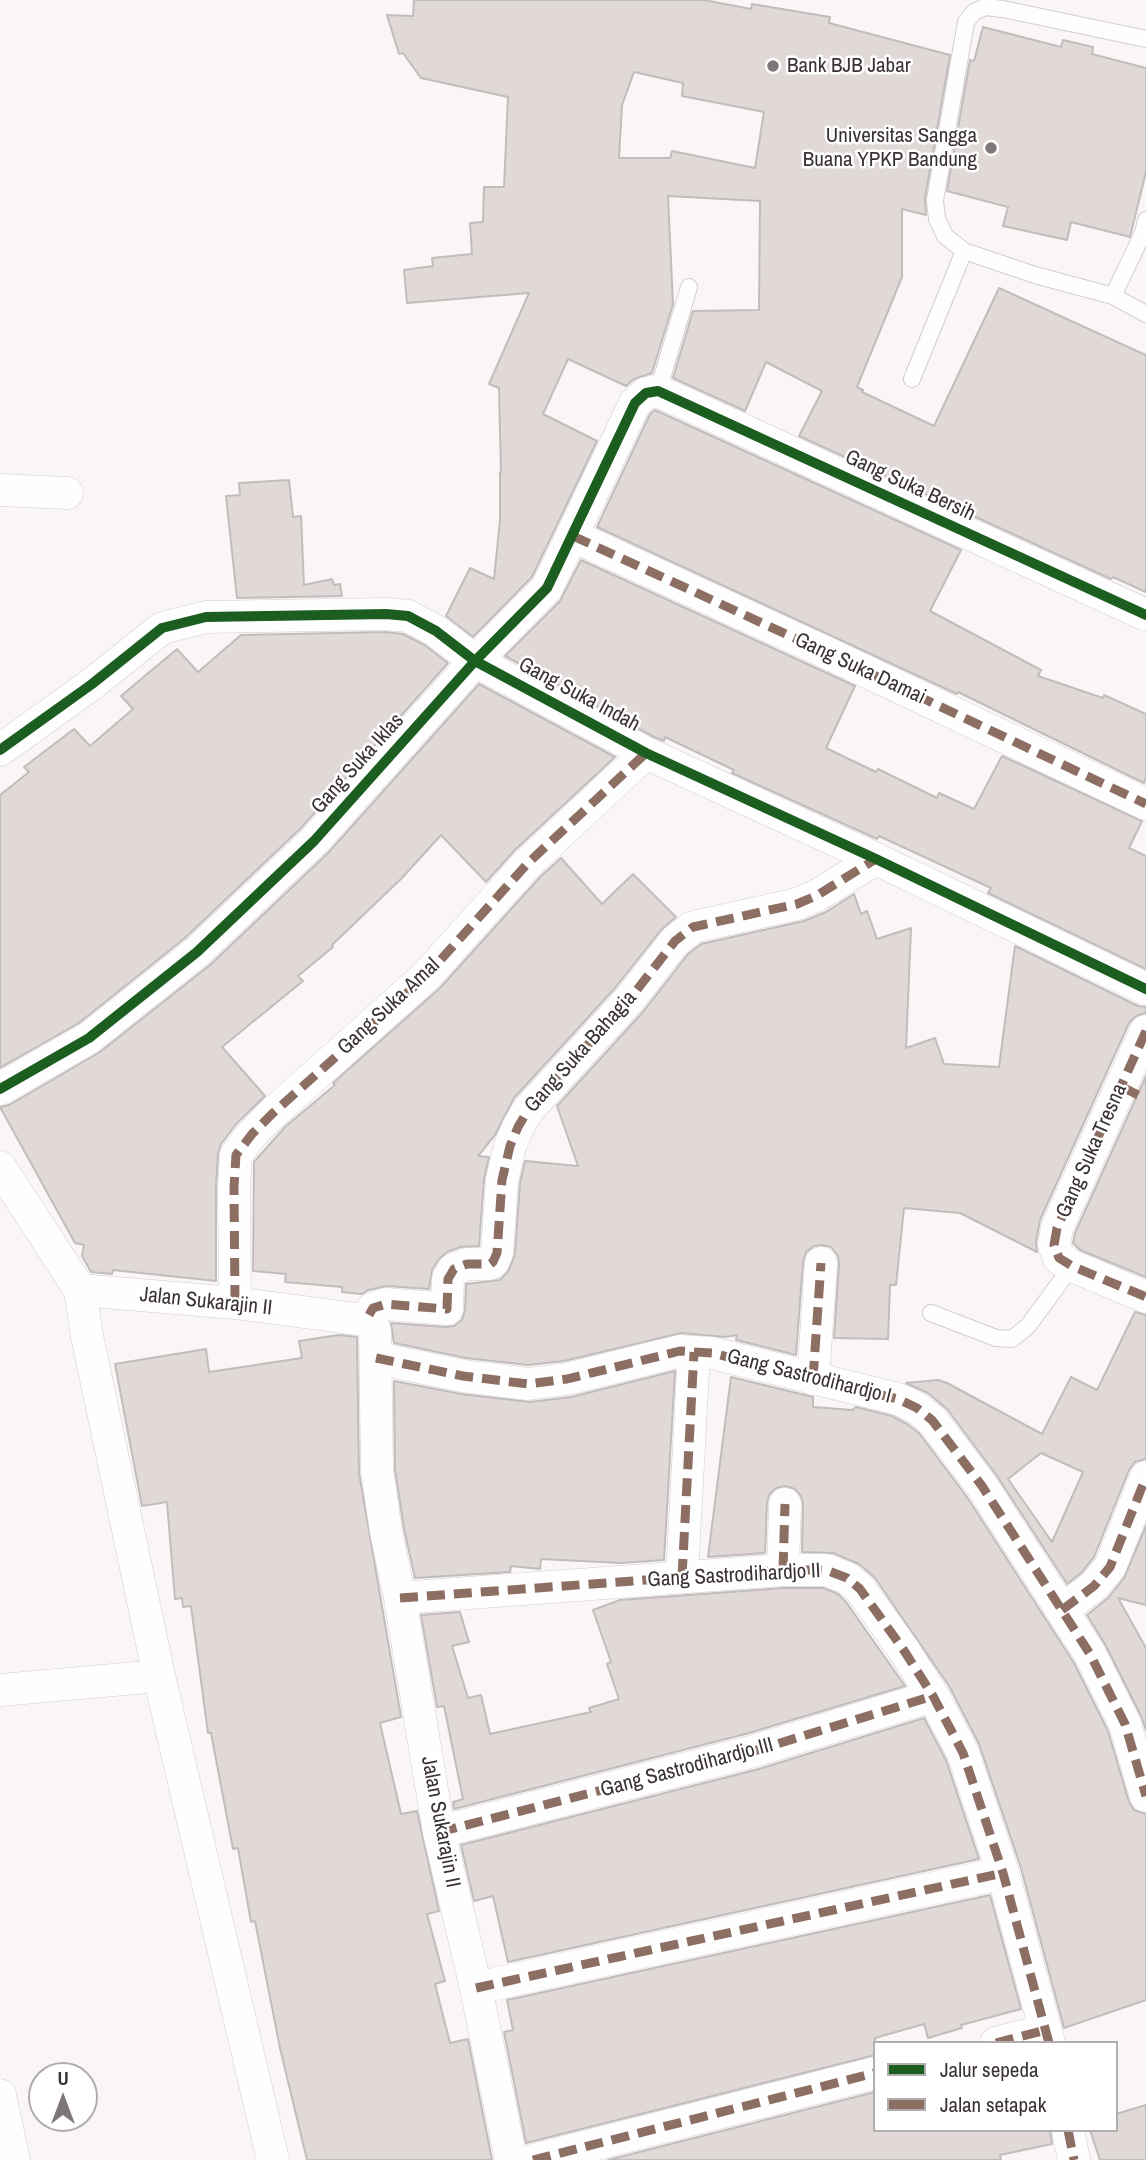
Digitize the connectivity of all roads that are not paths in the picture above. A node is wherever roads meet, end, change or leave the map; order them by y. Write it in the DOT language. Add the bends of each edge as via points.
graph roads {
  1 [pos="1146,39"];
  2 [pos="1146,220"];
  3 [pos="964,251"];
  4 [pos="688,286"];
  5 [pos="1113,296"];
  6 [pos="1146,314"];
  7 [pos="912,379"];
  8 [pos="658,391"];
  9 [pos="0,490"];
  10 [pos="66,493"];
  11 [pos="573,536"];
  12 [pos="1146,615"];
  13 [pos="475,661"];
  14 [pos="0,750"];
  15 [pos="646,753"];
  16 [pos="1146,804"];
  17 [pos="876,859"];
  18 [pos="1146,989"];
  19 [pos="1146,1031"];
  20 [pos="0,1089"];
  21 [pos="1134,1093"];
  22 [pos="0,1167"];
  23 [pos="821,1263"];
  24 [pos="1072,1266"];
  25 [pos="80,1290"];
  26 [pos="1146,1297"];
  27 [pos="235,1303"];
  28 [pos="931,1313"];
  29 [pos="365,1320"];
  30 [pos="694,1352"];
  31 [pos="376,1359"];
  32 [pos="813,1379"];
  33 [pos="1146,1478"];
  34 [pos="785,1504"];
  35 [pos="783,1570"];
  36 [pos="682,1577"];
  37 [pos="400,1598"];
  38 [pos="1062,1610"];
  39 [pos="159,1676"];
  40 [pos="0,1690"];
  41 [pos="933,1696"];
  42 [pos="1146,1796"];
  43 [pos="439,1832"];
  44 [pos="1003,1873"];
  45 [pos="476,1988"];
  46 [pos="1048,2036"];
  47 [pos="1011,2041"];
  48 [pos="873,2074"];
  49 [pos="0,2095"];
  50 [pos="1068,2132"];
  51 [pos="14,2160"];
  52 [pos="273,2160"];
  53 [pos="511,2160"];
  54 [pos="533,2160"];
  55 [pos="1074,2160"];
  1 -- 3 [label="lane" via="1003,9 985,7 974,12 966,22 935,200 945,236"];
  2 -- 5 [label="lane"];
  3 -- 5 [label="lane"];
  3 -- 7 [label="lane"];
  4 -- 8 [label="lane"];
  5 -- 6 [label="lane"];
  8 -- 11 [label="street, Gang Suka Iklas" via="646,393 635,403"];
  8 -- 12 [label="street, Gang Suka Bersih"];
  9 -- 10 [label="street"];
  11 -- 13 [label="street, Gang Suka Iklas" via="547,588"];
  11 -- 16 [label="street, Gang Suka Damai"];
  13 -- 14 [label="street, Gang Suka Indah" via="408,616 206,617 162,628"];
  13 -- 15 [label="street, Gang Suka Indah"];
  13 -- 20 [label="street, Gang Suka Iklas" via="314,841 197,952 89,1038"];
  15 -- 17 [label="street, Gang Suka Indah"];
  15 -- 27 [label="street, Gang Suka Amal" via="528,863 426,976 273,1113 236,1155"];
  17 -- 18 [label="street, Gang Suka Indah"];
  17 -- 29 [label="street, Gang Suka Bahagia" via="797,904 693,927 675,941 518,1127 502,1180 493,1262 454,1269 448,1279 447,1309 386,1304 373,1308"];
  19 -- 21 [label="street, Gang Suka Tresna"];
  21 -- 24 [label="street, Gang Suka Tresna" via="1057,1228 1054,1245 1059,1258"];
  22 -- 25 [label="street"];
  23 -- 32 [label="street"];
  24 -- 26 [label="street"];
  24 -- 28 [label="lane" via="1028,1326 1012,1339 996,1338"];
  25 -- 27 [label="street, Jalan Sukarajin II"];
  25 -- 39 [label="street"];
  27 -- 29 [label="street, Jalan Sukarajin II"];
  29 -- 31 [label="street, Jalan Sukarajin II" via="375,1331"];
  30 -- 31 [label="street, Gang Sastrodihardjo I" via="680,1351 528,1384"];
  30 -- 32 [label="street, Gang Sastrodihardjo I"];
  30 -- 36 [label="street"];
  31 -- 37 [label="street, Jalan Sukarajin II" via="377,1470"];
  32 -- 38 [label="street, Gang Sastrodihardjo I" via="898,1399 932,1420 982,1486"];
  33 -- 38 [label="street" via="1110,1567"];
  34 -- 35 [label="street"];
  35 -- 36 [label="street, Gang Sastrodihardjo II"];
  35 -- 41 [label="street, Gang Sastrodihardjo II" via="826,1570 847,1578 860,1589"];
  36 -- 37 [label="street, Gang Sastrodihardjo II"];
  37 -- 43 [label="street, Jalan Sukarajin II"];
  38 -- 42 [label="street, Gang Sastrodihardjo I" via="1125,1724"];
  39 -- 40 [label="street"];
  39 -- 52 [label="street"];
  41 -- 43 [label="street, Gang Sastrodihardjo III" via="754,1751"];
  41 -- 44 [label="street, Gang Sastrodihardjo II" via="963,1753"];
  43 -- 45 [label="street, Jalan Sukarajin II"];
  44 -- 45 [label="street"];
  44 -- 46 [label="street, Gang Sastrodihardjo II"];
  45 -- 53 [label="street, Jalan Sukarajin II"];
  46 -- 47 [label="street"];
  48 -- 54 [label="street"];
  49 -- 51 [label="street"];
  50 -- 55 [label="street"];
}
